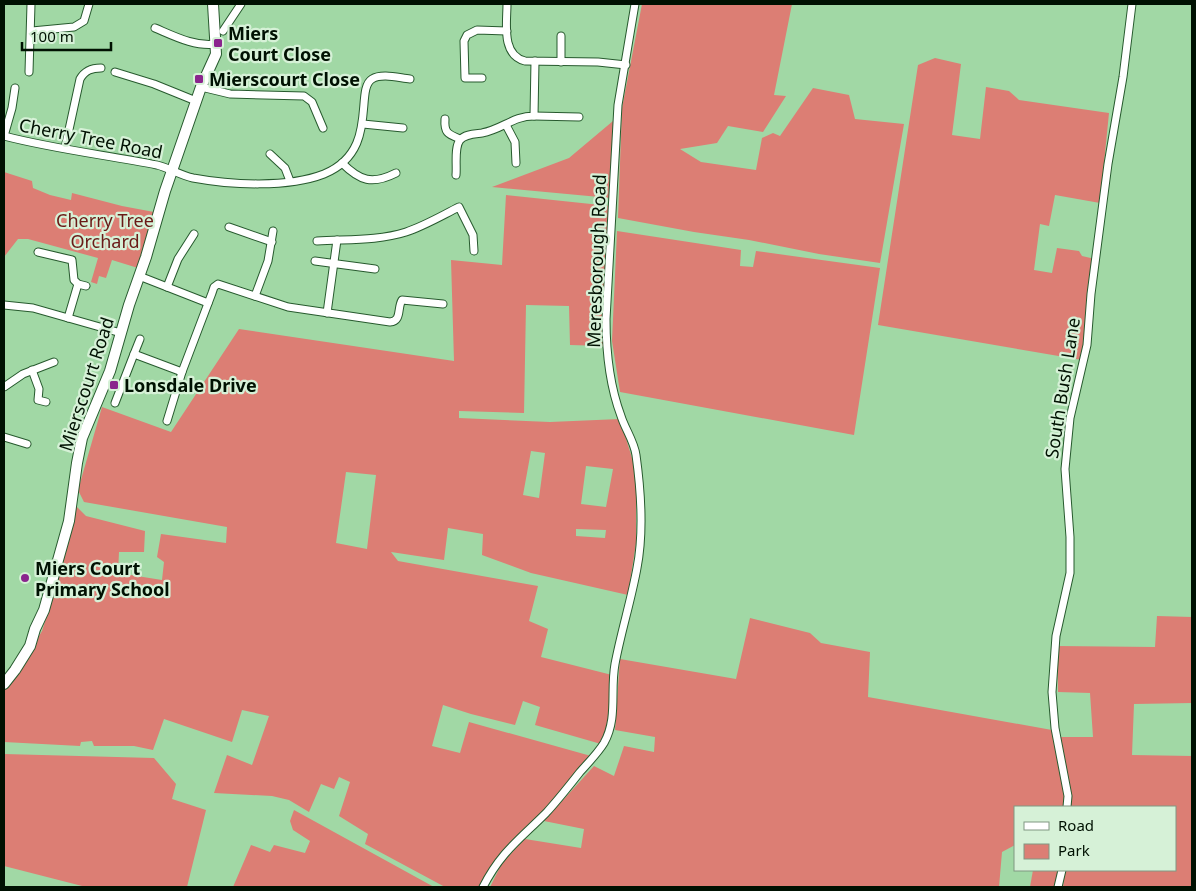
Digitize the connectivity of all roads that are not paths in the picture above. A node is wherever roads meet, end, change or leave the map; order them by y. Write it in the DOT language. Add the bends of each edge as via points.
graph roads {
  1 [pos="32,4"];
  2 [pos="89,4"];
  3 [pos="213,4"];
  4 [pos="241,4"];
  5 [pos="507,4"];
  6 [pos="635,4"];
  7 [pos="1132,4"];
  8 [pos="155,28"];
  9 [pos="32,31"];
  10 [pos="223,31"];
  11 [pos="507,31"];
  12 [pos="560,36"];
  13 [pos="216,44"];
  14 [pos="535,61"];
  15 [pos="561,62"];
  16 [pos="626,65"];
  17 [pos="101,68"];
  18 [pos="29,72"];
  19 [pos="115,72"];
  20 [pos="482,78"];
  21 [pos="410,79"];
  22 [pos="201,87"];
  23 [pos="15,88"];
  24 [pos="196,101"];
  25 [pos="534,116"];
  26 [pos="579,117"];
  27 [pos="445,119"];
  28 [pos="363,124"];
  29 [pos="506,125"];
  30 [pos="322,128"];
  31 [pos="404,128"];
  32 [pos="4,136"];
  33 [pos="460,140"];
  34 [pos="65,148"];
  35 [pos="270,154"];
  36 [pos="342,163"];
  37 [pos="516,164"];
  38 [pos="172,171"];
  39 [pos="396,173"];
  40 [pos="456,175"];
  41 [pos="290,181"];
  42 [pos="229,228"];
  43 [pos="273,231"];
  44 [pos="194,234"];
  45 [pos="337,240"];
  46 [pos="317,241"];
  47 [pos="272,242"];
  48 [pos="474,251"];
  49 [pos="38,252"];
  50 [pos="315,260"];
  51 [pos="334,264"];
  52 [pos="375,269"];
  53 [pos="139,276"];
  54 [pos="78,284"];
  55 [pos="86,286"];
  56 [pos="166,287"];
  57 [pos="255,296"];
  58 [pos="208,303"];
  59 [pos="443,304"];
  60 [pos="4,305"];
  61 [pos="327,313"];
  62 [pos="68,318"];
  63 [pos="120,334"];
  64 [pos="140,339"];
  65 [pos="134,354"];
  66 [pos="54,362"];
  67 [pos="32,370"];
  68 [pos="182,372"];
  69 [pos="4,387"];
  70 [pos="46,402"];
  71 [pos="115,403"];
  72 [pos="167,421"];
  73 [pos="4,437"];
  74 [pos="27,444"];
  75 [pos="4,684"];
  76 [pos="1068,806"];
  77 [pos="1062,871"];
  78 [pos="483,887"];
  79 [pos="1058,887"];
  1 -- 9 [label="street"];
  2 -- 9 [label="street" via="84,21 74,27"];
  3 -- 13 [label="street, Mierscourt Road"];
  4 -- 10 [label="street"];
  5 -- 11 [label="street"];
  6 -- 16 [label="street, Meresborough Road"];
  7 -- 76 [label="street, South Bush Lane" via="1108,164 1087,345 1070,418 1066,461 1070,573 1056,636 1052,692"];
  8 -- 13 [label="street" via="193,43"];
  9 -- 18 [label="street"];
  11 -- 14 [label="street" via="508,44 514,56"];
  11 -- 20 [label="street" via="478,30 467,35 464,41 465,78"];
  12 -- 15 [label="street"];
  13 -- 22 [label="street, Mierscourt Road" via="215,58"];
  14 -- 15 [label="street"];
  14 -- 25 [label="street"];
  15 -- 16 [label="street"];
  16 -- 78 [label="street, Meresborough Road" via="618,105 606,346 610,380 635,452 640,486 640,536 637,568 614,667 612,721 601,748 547,812 504,854"];
  17 -- 34 [label="street" via="86,71 80,79"];
  19 -- 24 [label="street"];
  21 -- 28 [label="street" via="373,78 365,93"];
  22 -- 24 [label="street, Mierscourt Road"];
  22 -- 30 [label="street" via="230,94 304,96 312,102"];
  23 -- 32 [label="street"];
  24 -- 38 [label="street, Mierscourt Road"];
  25 -- 26 [label="street"];
  25 -- 29 [label="street" via="521,117"];
  27 -- 33 [label="street" via="444,128 448,134"];
  28 -- 31 [label="street"];
  28 -- 36 [label="street" via="356,146"];
  29 -- 33 [label="street"];
  29 -- 37 [label="street" via="517,148"];
  32 -- 34 [label="street, Cherry Tree Road"];
  33 -- 40 [label="street"];
  34 -- 38 [label="street, Cherry Tree Road"];
  35 -- 41 [label="street" via="285,168"];
  36 -- 39 [label="street" via="367,180 379,180"];
  36 -- 41 [label="street, Cherry Tree Road" via="327,173"];
  38 -- 41 [label="street, Cherry Tree Road" via="193,178 232,182"];
  38 -- 53 [label="street, Mierscourt Road"];
  42 -- 47 [label="street"];
  43 -- 47 [label="street"];
  44 -- 56 [label="street"];
  45 -- 46 [label="street"];
  45 -- 48 [label="street" via="397,235 459,207 473,235"];
  45 -- 51 [label="street"];
  47 -- 57 [label="street"];
  49 -- 54 [label="street" via="72,260 74,280"];
  50 -- 51 [label="street"];
  51 -- 52 [label="street"];
  51 -- 61 [label="street"];
  53 -- 56 [label="street"];
  53 -- 63 [label="street, Mierscourt Road"];
  54 -- 55 [label="street"];
  54 -- 62 [label="street"];
  56 -- 58 [label="street"];
  57 -- 58 [label="street" via="218,284"];
  57 -- 61 [label="street" via="288,308"];
  58 -- 68 [label="street"];
  59 -- 61 [label="street" via="404,299 393,322"];
  60 -- 62 [label="street" via="33,308"];
  62 -- 63 [label="street"];
  63 -- 75 [label="street, Mierscourt Road" via="105,385 82,438 69,520 44,610 30,646"];
  64 -- 65 [label="street"];
  65 -- 68 [label="street"];
  65 -- 71 [label="street"];
  66 -- 67 [label="street"];
  67 -- 69 [label="street"];
  67 -- 70 [label="street" via="39,388 38,400"];
  68 -- 72 [label="street"];
  73 -- 74 [label="street"];
  77 -- 79 [label="street"];
}
